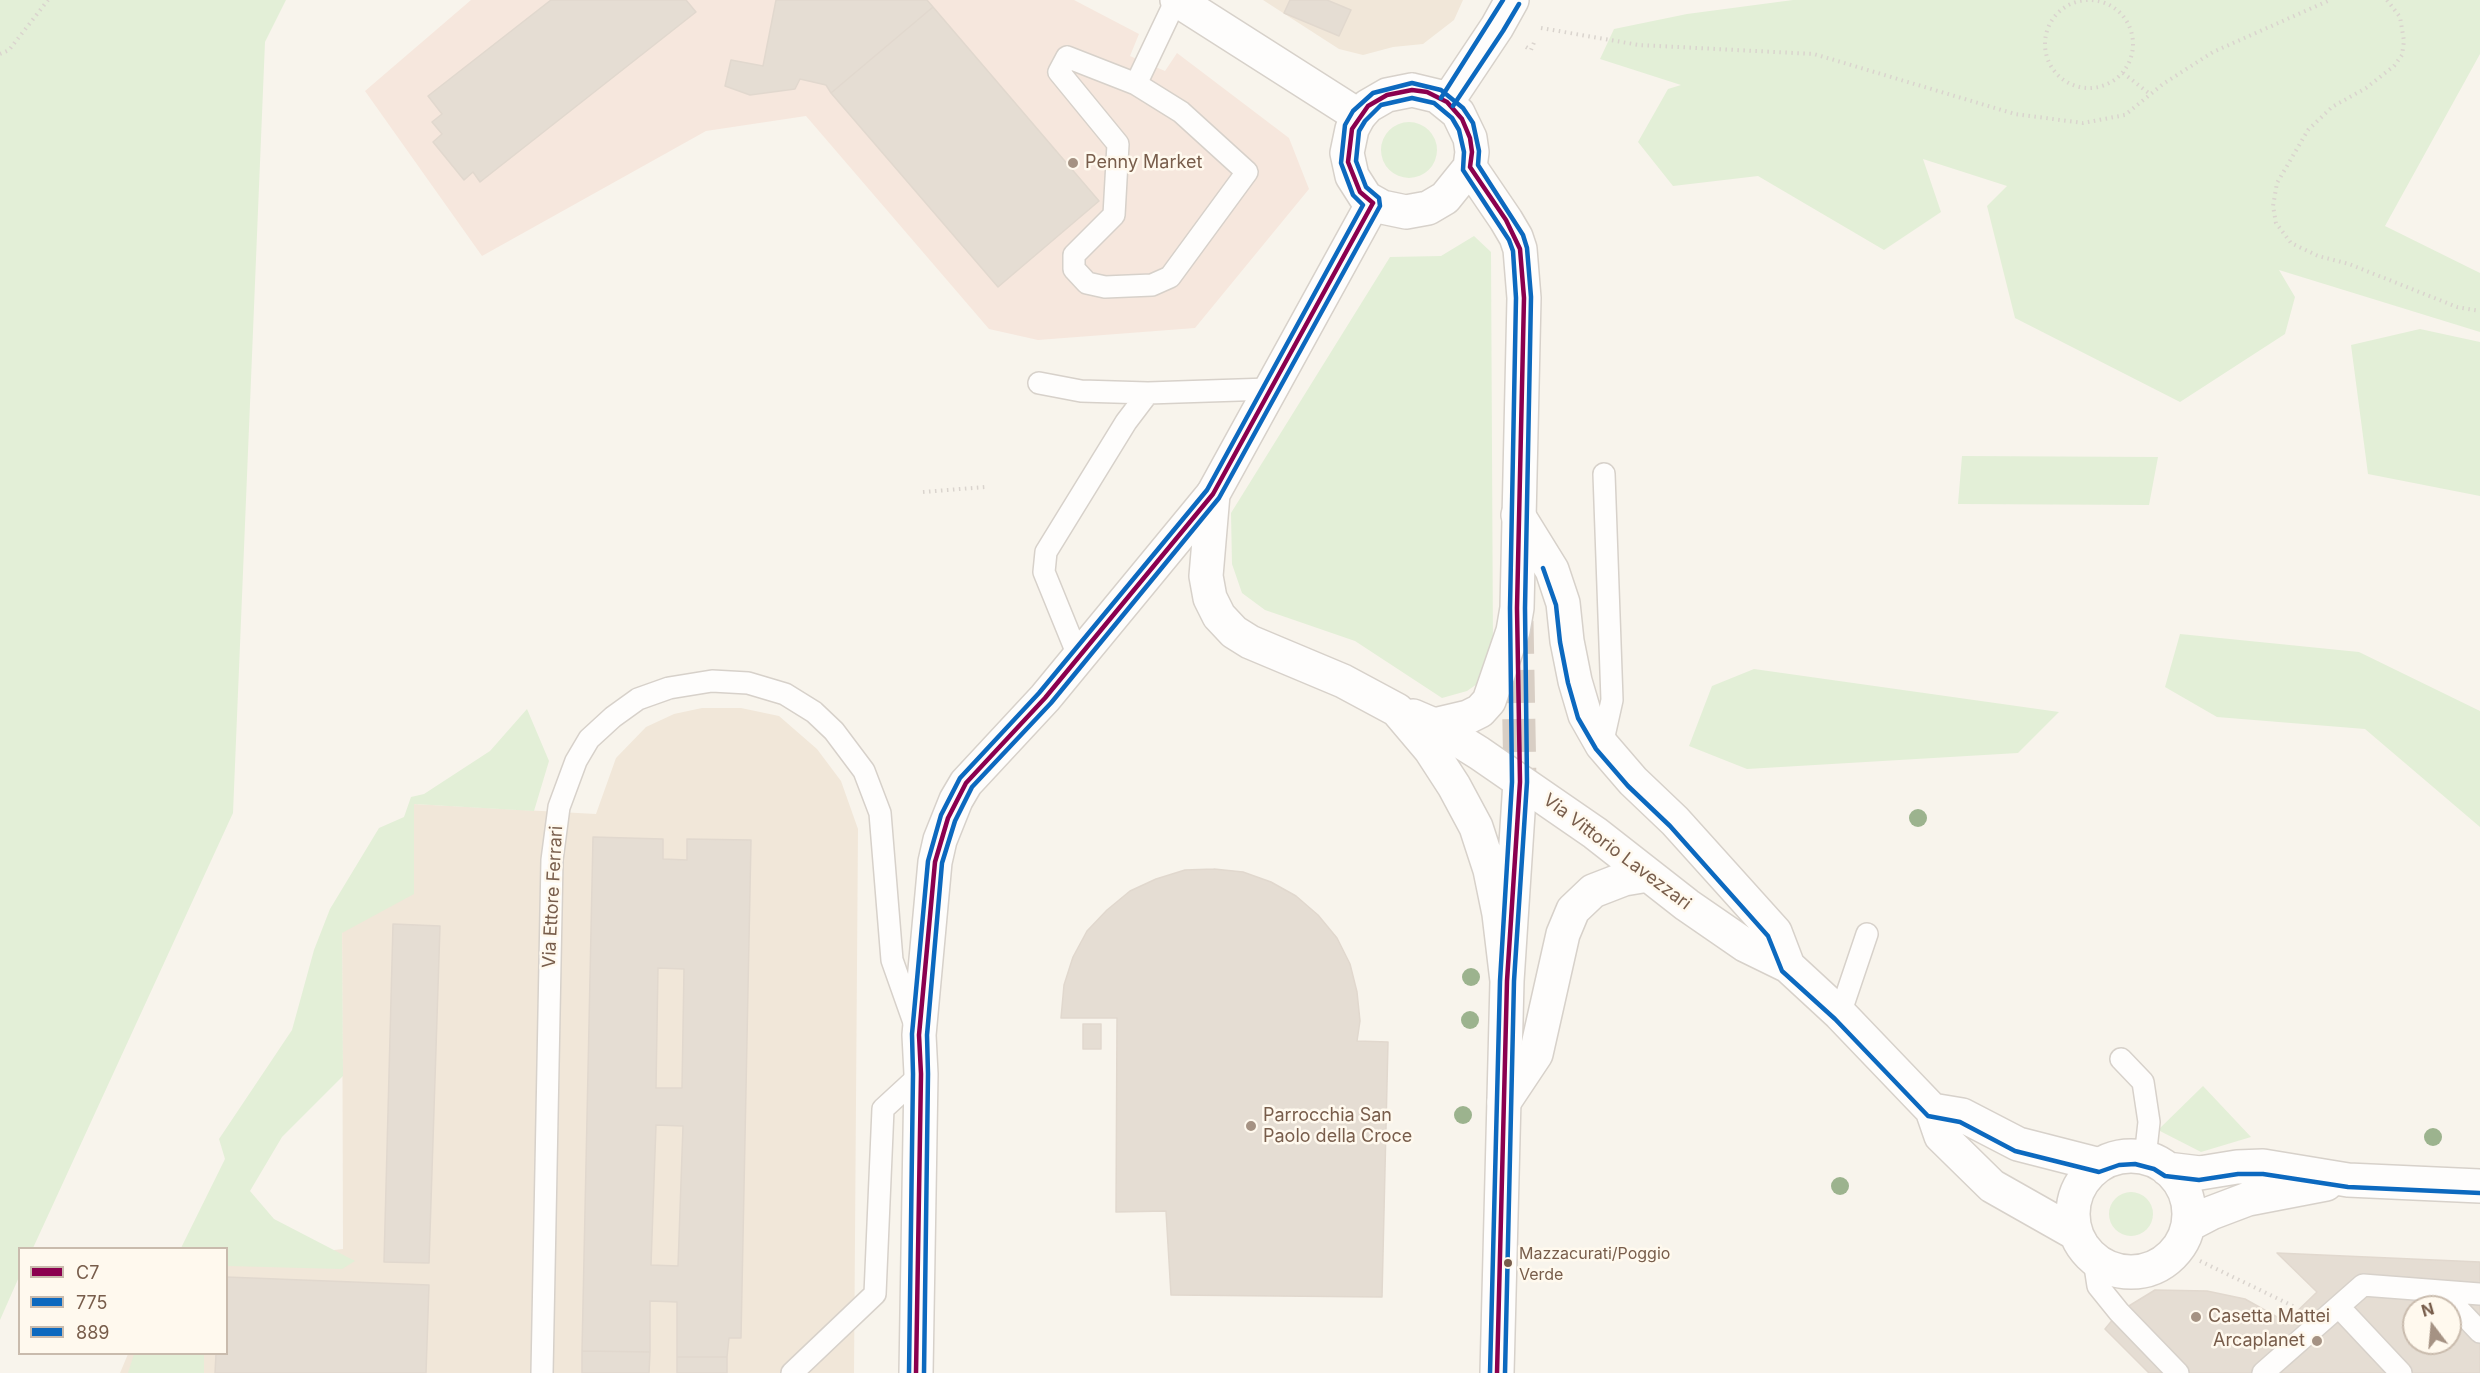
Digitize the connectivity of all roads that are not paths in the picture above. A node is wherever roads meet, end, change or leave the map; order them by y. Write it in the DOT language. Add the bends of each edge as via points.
graph roads {
  1 [pos="1176,0"];
  2 [pos="1512,0"];
  3 [pos="1136,84"];
  4 [pos="1447,102"];
  5 [pos="1359,116"];
  6 [pos="1470,167"];
  7 [pos="1373,203"];
  8 [pos="1038,383"];
  9 [pos="1269,389"];
  10 [pos="1148,393"];
  11 [pos="1604,474"];
  12 [pos="1212,494"];
  13 [pos="1518,515"];
  14 [pos="1079,658"];
  15 [pos="1397,710"];
  16 [pos="1434,725"];
  17 [pos="1602,745"];
  18 [pos="1520,782"];
  19 [pos="1648,875"];
  20 [pos="1867,934"];
  21 [pos="1788,966"];
  22 [pos="1507,981"];
  23 [pos="1840,1014"];
  24 [pos="919,1035"];
  25 [pos="2121,1059"];
  26 [pos="921,1074"];
  27 [pos="1504,1102"];
  28 [pos="1932,1110"];
  29 [pos="2156,1163"];
  30 [pos="2100,1165"];
  31 [pos="2348,1180"];
  32 [pos="2480,1186"];
  33 [pos="2075,1233"];
  34 [pos="2182,1238"];
  35 [pos="2094,1260"];
  36 [pos="2442,1292"];
  37 [pos="2480,1294"];
  38 [pos="2339,1307"];
  39 [pos="2480,1332"];
  40 [pos="542,1373"];
  41 [pos="792,1373"];
  42 [pos="916,1373"];
  43 [pos="1497,1373"];
  44 [pos="2178,1373"];
  45 [pos="2263,1373"];
  46 [pos="2401,1373"];
  1 -- 3 [label="lane"];
  1 -- 5 [label="street"];
  2 -- 4 [label="street"];
  3 -- 3 [label="lane" via="1067,57 1059,72 1118,144 1114,215 1074,255 1074,269 1087,283 1105,287 1152,285 1170,277 1247,172 1182,112"];
  4 -- 5 [label="street" via="1412,90 1377,99"];
  4 -- 6 [label="street" via="1458,113 1470,138"];
  5 -- 7 [label="street" via="1348,145 1348,162 1360,192"];
  6 -- 7 [label="street" via="1453,190 1428,208 1406,212"];
  6 -- 13 [label="street" via="1506,220 1520,249 1524,298"];
  7 -- 9 [label="street"];
  8 -- 10 [label="lane" via="1081,391"];
  9 -- 10 [label="lane"];
  9 -- 12 [label="street"];
  10 -- 14 [label="lane" via="1046,552 1044,572"];
  11 -- 17 [label="lane" via="1612,700"];
  12 -- 14 [label="street"];
  12 -- 15 [label="street, Via Vittorio Lavezzari" via="1206,576 1219,616 1250,642 1343,681"];
  13 -- 16 [label="street" via="1517,608 1489,701 1468,717"];
  13 -- 17 [label="street" via="1552,570 1563,603 1575,681 1585,715"];
  14 -- 24 [label="street" via="966,783 948,819 935,862"];
  15 -- 16 [label="street, Via Vittorio Lavezzari"];
  15 -- 22 [label="street" via="1430,749 1476,827 1499,914"];
  16 -- 18 [label="street, Via Vittorio Lavezzari"];
  17 -- 21 [label="street" via="1775,932"];
  18 -- 19 [label="street, Via Vittorio Lavezzari"];
  18 -- 22 [label="street"];
  19 -- 21 [label="street, Via Vittorio Lavezzari" via="1745,945"];
  19 -- 27 [label="street" via="1593,891 1573,910 1563,934 1536,1054"];
  20 -- 23 [label="lane"];
  21 -- 23 [label="street, Via Vittorio Lavezzari"];
  22 -- 27 [label="street"];
  23 -- 28 [label="street, Via Vittorio Lavezzari"];
  24 -- 26 [label="street"];
  24 -- 40 [label="lane, Via Ettore Ferrari" via="892,960 880,813 864,771 834,731 814,712 785,694 748,683 712,681 669,688 638,699 613,717 589,739 576,761 559,807 552,860"];
  25 -- 29 [label="lane" via="2143,1082"];
  26 -- 41 [label="lane" via="883,1109 875,1294"];
  26 -- 42 [label="street"];
  27 -- 43 [label="street"];
  28 -- 30 [label="street" via="1962,1115 2018,1144"];
  28 -- 33 [label="street, Via Vittorio Lavezzari" via="1941,1136 1992,1186"];
  29 -- 30 [label="street" via="2117,1158"];
  29 -- 31 [label="street" via="2200,1173 2263,1166"];
  29 -- 34 [label="street" via="2178,1180 2186,1194 2189,1210"];
  30 -- 33 [label="street" via="2085,1178 2075,1195"];
  31 -- 32 [label="street"];
  31 -- 34 [label="street" via="2248,1199 2211,1213"];
  33 -- 35 [label="street, Via Vittorio Lavezzari"];
  34 -- 35 [label="street" via="2166,1261 2138,1272 2122,1272"];
  35 -- 44 [label="lane" via="2098,1286"];
  36 -- 37 [label="lane"];
  36 -- 38 [label="lane" via="2362,1285"];
  36 -- 39 [label="lane"];
  38 -- 45 [label="lane"];
  38 -- 46 [label="lane"];
}
